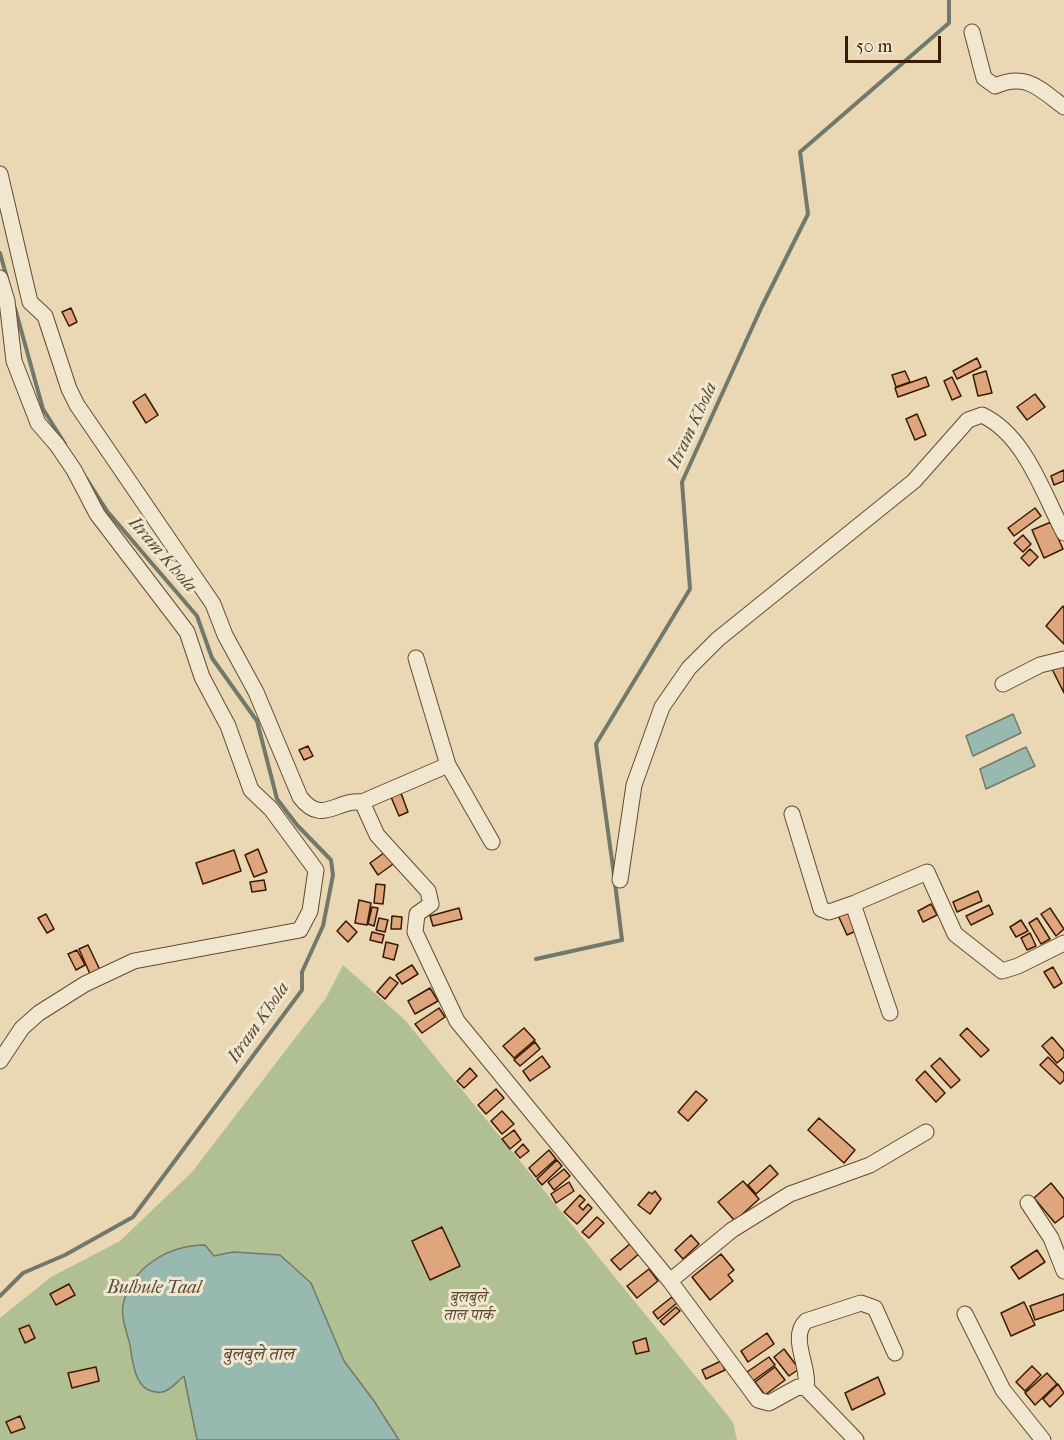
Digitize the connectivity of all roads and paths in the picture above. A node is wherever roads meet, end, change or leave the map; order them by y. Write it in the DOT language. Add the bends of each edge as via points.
graph roads {
  1 [pos="972,32"];
  2 [pos="1064,107"];
  3 [pos="0,174"];
  4 [pos="0,278"];
  5 [pos="1064,533"];
  6 [pos="416,658"];
  7 [pos="1064,659"];
  8 [pos="1003,684"];
  9 [pos="448,765"];
  10 [pos="362,802"];
  11 [pos="792,814"];
  12 [pos="492,842"];
  13 [pos="620,880"];
  14 [pos="855,903"];
  15 [pos="1064,943"];
  16 [pos="890,1013"];
  17 [pos="0,1061"];
  18 [pos="926,1132"];
  19 [pos="1028,1203"];
  20 [pos="1064,1271"];
  21 [pos="670,1281"];
  22 [pos="965,1314"];
  23 [pos="895,1353"];
  24 [pos="806,1388"];
  25 [pos="856,1440"];
  26 [pos="1043,1440"];
  1 -- 2 [label="street" via="984,78 995,86 1010,79 1030,82"];
  3 -- 10 [label="street" via="30,302 45,316 69,389 213,604 256,692 300,797 309,808 318,811"];
  4 -- 17 [label="street" via="7,301 14,361 38,423 74,470 97,514 187,632 251,790 271,809 316,870 310,910 300,930 134,960 85,984 39,1014 22,1028"];
  5 -- 13 [label="street" via="1020,447 994,420 982,415 968,420 914,481 718,639 689,668 662,707 634,785"];
  6 -- 9 [label="street"];
  7 -- 8 [label="street" via="1041,665"];
  9 -- 10 [label="street"];
  9 -- 12 [label="street"];
  10 -- 21 [label="street" via="384,845 428,891 431,904 417,914 415,932 457,1021"];
  11 -- 14 [label="street" via="821,909 830,912"];
  14 -- 15 [label="street" via="927,872 955,934 1002,971"];
  14 -- 16 [label="street"];
  18 -- 21 [label="street" via="870,1165 789,1194 732,1230"];
  19 -- 20 [label="street" via="1051,1238"];
  21 -- 24 [label="street" via="758,1400 769,1403 798,1387"];
  22 -- 26 [label="street" via="1003,1390"];
  23 -- 24 [label="street" via="875,1308 868,1304 806,1321 799,1328 798,1337 806,1365"];
  24 -- 25 [label="street"];
}
